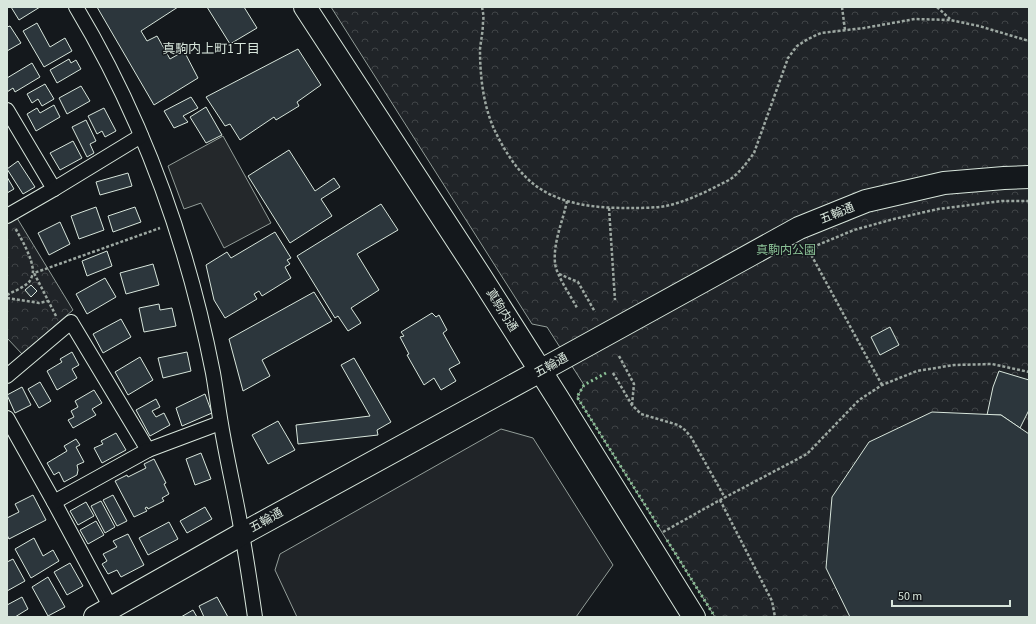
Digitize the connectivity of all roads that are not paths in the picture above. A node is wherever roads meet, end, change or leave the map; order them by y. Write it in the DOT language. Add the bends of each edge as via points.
graph roads {
  1 [pos="76,7"];
  2 [pos="305,7"];
  3 [pos="7,110"];
  4 [pos="141,136"];
  5 [pos="1029,177"];
  6 [pos="54,189"];
  7 [pos="8,216"];
  8 [pos="540,371"];
  9 [pos="7,376"];
  10 [pos="7,418"];
  11 [pos="220,423"];
  12 [pos="148,450"];
  13 [pos="54,502"];
  14 [pos="242,534"];
  15 [pos="103,612"];
  16 [pos="255,617"];
  17 [pos="694,617"];
  1 -- 4 [label="street" via="110,69"];
  2 -- 8 [label="main road, 真駒内通"];
  3 -- 6 [label="street"];
  4 -- 6 [label="street"];
  4 -- 11 [label="street" via="168,202 188,267 213,374"];
  5 -- 8 [label="main road, 五輪通" via="944,183 866,201 805,225"];
  6 -- 7 [label="street"];
  8 -- 14 [label="main road, 五輪通"];
  8 -- 17 [label="main road, 真駒内通"];
  9 -- 12 [label="street" via="71,322"];
  10 -- 13 [label="street"];
  11 -- 12 [label="street"];
  11 -- 14 [label="street"];
  12 -- 13 [label="street"];
  13 -- 15 [label="street"];
  14 -- 15 [label="main road, 五輪通"];
  14 -- 16 [label="street"];
}
